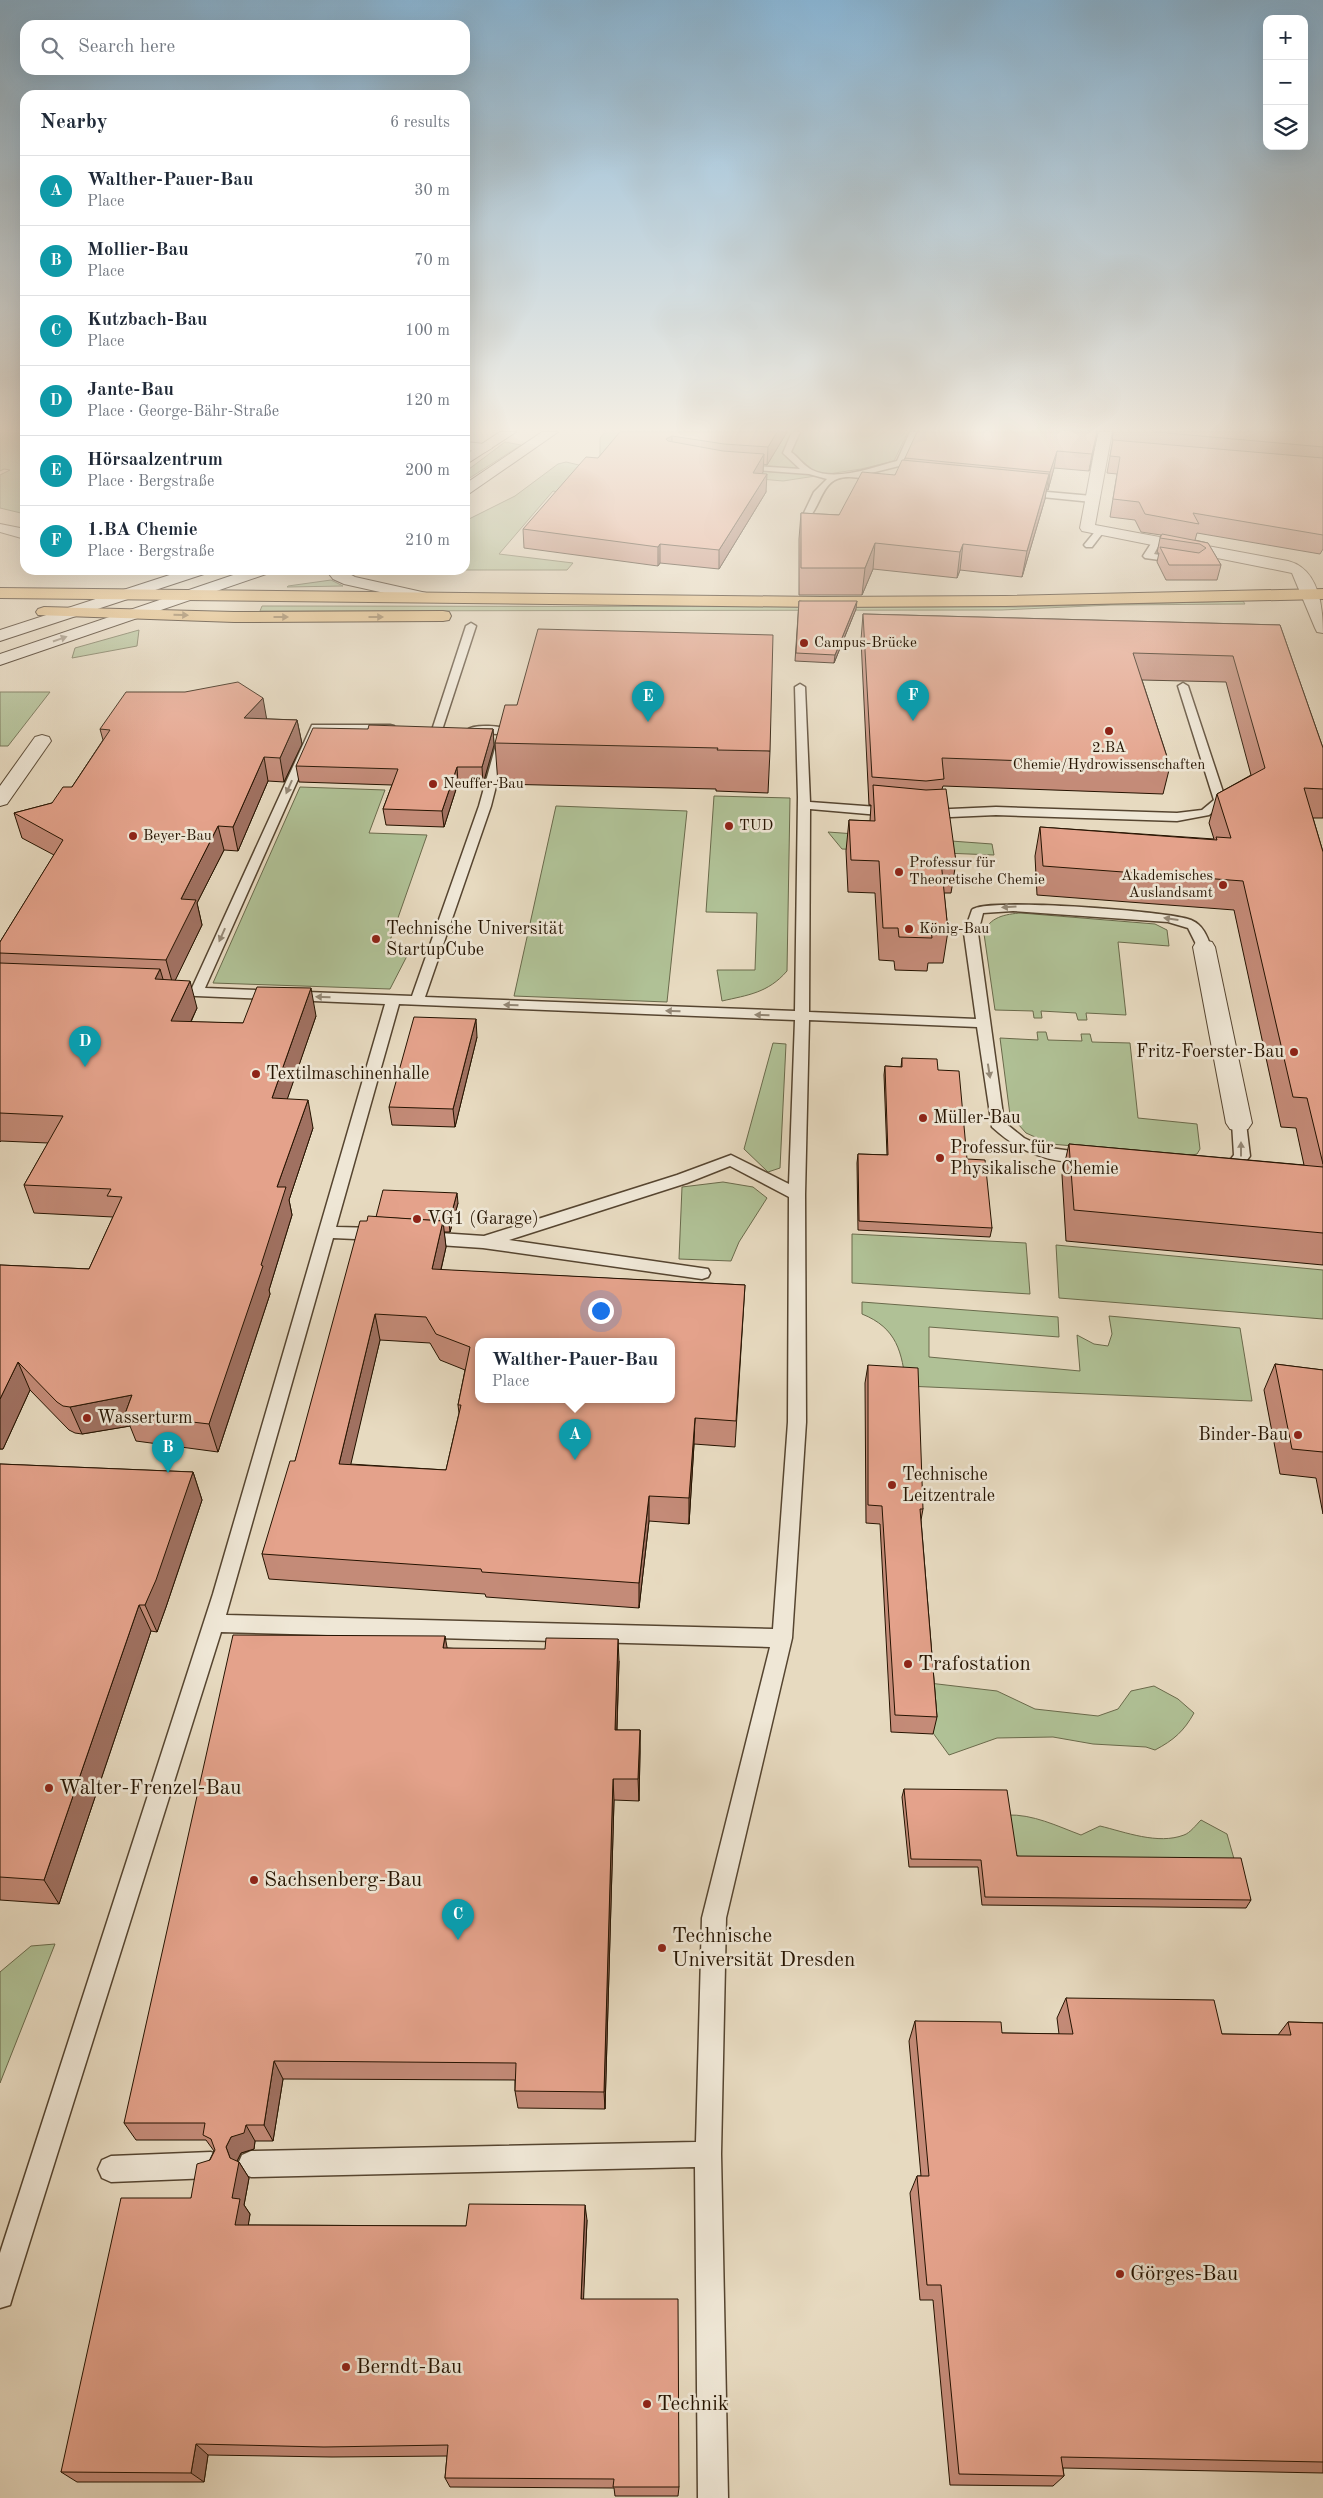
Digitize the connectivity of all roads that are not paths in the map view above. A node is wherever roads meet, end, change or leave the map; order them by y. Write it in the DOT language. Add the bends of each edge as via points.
graph roads {
  1 [pos="1152,549"];
  2 [pos="1197,549"];
  3 [pos="1186,562"];
  4 [pos="186,575"];
  5 [pos="249,575"];
  6 [pos="338,575"];
  7 [pos="0,593"];
  8 [pos="127,594"];
  9 [pos="1317,594"];
  10 [pos="190,595"];
  11 [pos="425,598"];
  12 [pos="19,612"];
  13 [pos="71,612"];
  14 [pos="1298,612"];
  15 [pos="1191,613"];
  16 [pos="132,614"];
  17 [pos="487,616"];
  18 [pos="576,616"];
  19 [pos="1321,617"];
  20 [pos="472,626"];
  21 [pos="0,636"];
  22 [pos="7,657"];
  23 [pos="1182,686"];
  24 [pos="800,687"];
  25 [pos="398,729"];
  26 [pos="442,730"];
  27 [pos="42,742"];
  28 [pos="0,800"];
  29 [pos="804,805"];
  30 [pos="1204,948"];
  31 [pos="158,991"];
  32 [pos="197,992"];
  33 [pos="393,1000"];
  34 [pos="417,1001"];
  35 [pos="802,1016"];
  36 [pos="982,1023"];
  37 [pos="1239,1123"];
  38 [pos="1099,1159"];
  39 [pos="1205,1167"];
  40 [pos="797,1194"];
  41 [pos="327,1232"];
  42 [pos="388,1235"];
  43 [pos="407,1236"];
  44 [pos="483,1242"];
  45 [pos="702,1273"];
  46 [pos="214,1622"];
  47 [pos="782,1638"];
  48 [pos="708,2154"];
  49 [pos="251,2164"];
  50 [pos="211,2165"];
  51 [pos="112,2170"];
  52 [pos="1,2288"];
  53 [pos="713,2498"];
  1 -- 3 [label="lane" via="1148,556"];
  2 -- 9 [label="street" via="1288,566 1298,570"];
  4 -- 8 [label="street"];
  5 -- 10 [label="street"];
  6 -- 11 [label="street" via="350,581"];
  7 -- 8 [label="main road"];
  8 -- 10 [label="main road"];
  8 -- 13 [label="street"];
  9 -- 11 [label="main road" via="821,602"];
  9 -- 19 [label="street"];
  10 -- 11 [label="main road"];
  10 -- 16 [label="street"];
  12 -- 13 [label="main road"];
  13 -- 16 [label="main road"];
  13 -- 21 [label="street"];
  14 -- 19 [label="main road"];
  15 -- 18 [label="main road"];
  16 -- 17 [label="main road, one-way"];
  22 -- 16 [label="street, one-way"];
  20 -- 26 [label="lane"];
  23 -- 29 [label="lane" via="1220,801 1205,813 1172,817 996,810 908,813"];
  24 -- 29 [label="lane"];
  25 -- 32 [label="lane, one-way" via="316,727"];
  26 -- 34 [label="lane" via="505,731 485,806"];
  27 -- 28 [label="street"];
  29 -- 35 [label="lane"];
  30 -- 36 [label="lane, one-way" via="1197,929 1182,920 1013,907 978,910 971,933"];
  30 -- 37 [label="street"];
  31 -- 32 [label="lane"];
  33 -- 32 [label="lane, one-way"];
  33 -- 34 [label="lane"];
  33 -- 41 [label="lane"];
  35 -- 34 [label="lane, one-way"];
  35 -- 36 [label="lane"];
  35 -- 40 [label="lane"];
  36 -- 38 [label="lane, one-way" via="997,1124 1016,1142 1043,1154"];
  39 -- 37 [label="lane, one-way" via="1223,1168 1236,1163 1242,1156"];
  40 -- 44 [label="lane" via="731,1160 682,1179"];
  40 -- 47 [label="lane" via="796,1422"];
  41 -- 42 [label="lane"];
  41 -- 46 [label="lane"];
  43 -- 44 [label="lane"];
  44 -- 45 [label="lane"];
  46 -- 47 [label="lane"];
  46 -- 52 [label="lane"];
  47 -- 48 [label="lane" via="714,1918"];
  48 -- 49 [label="lane"];
  48 -- 53 [label="lane"];
  50 -- 51 [label="lane"];
}
